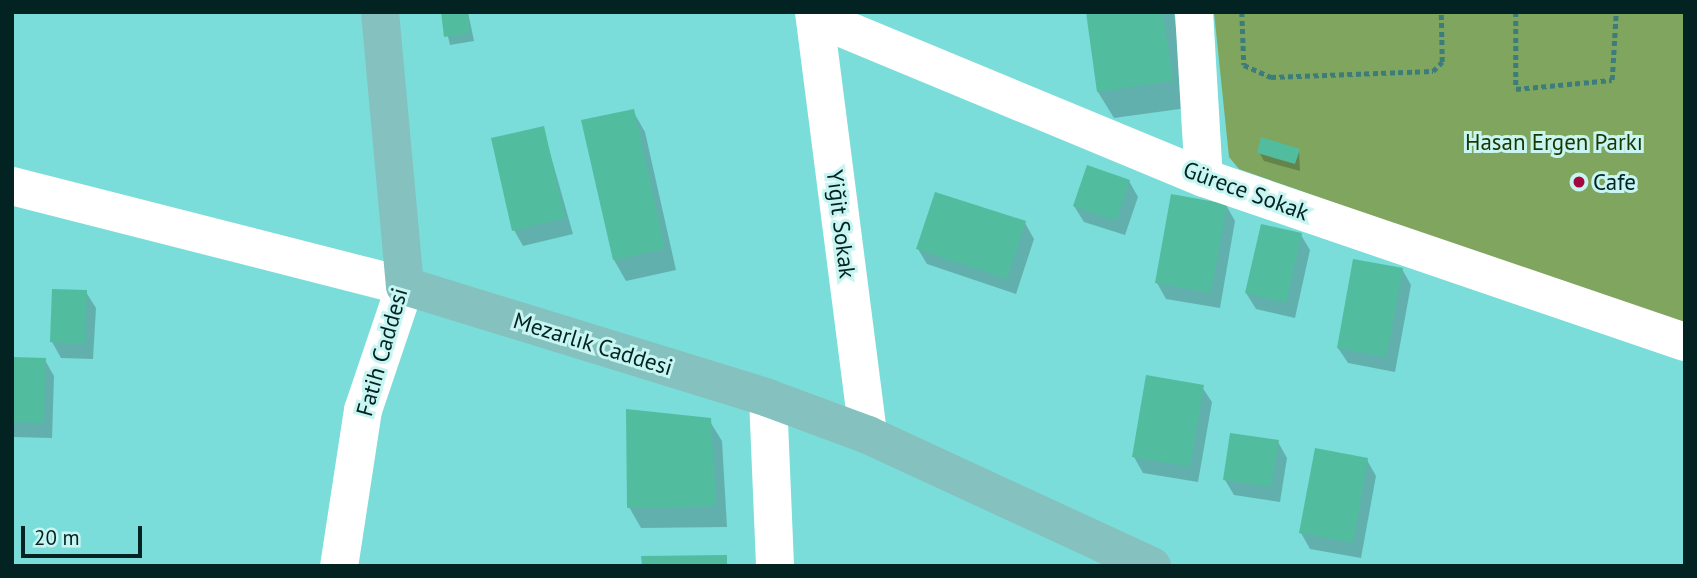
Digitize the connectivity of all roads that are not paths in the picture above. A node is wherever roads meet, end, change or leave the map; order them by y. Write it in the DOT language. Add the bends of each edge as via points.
graph roads {
  1 [pos="380,12"];
  2 [pos="1194,12"];
  3 [pos="815,15"];
  4 [pos="1204,178"];
  5 [pos="12,186"];
  6 [pos="405,286"];
  7 [pos="1685,342"];
  8 [pos="768,398"];
  9 [pos="868,435"];
  10 [pos="339,566"];
  11 [pos="775,566"];
  12 [pos="1152,566"];
  1 -- 6 [label="main road, Fatih Caddesi"];
  2 -- 4 [label="street"];
  3 -- 4 [label="street, Gürece Sokak"];
  3 -- 9 [label="street, Yiğit Sokak"];
  4 -- 7 [label="street, Gürece Sokak"];
  5 -- 6 [label="street, Mezarlık Caddesi"];
  6 -- 8 [label="main road, Mezarlık Caddesi"];
  6 -- 10 [label="street, Fatih Caddesi" via="363,410"];
  8 -- 9 [label="main road, Mezarlık Caddesi"];
  8 -- 11 [label="street"];
  9 -- 12 [label="main road, Mezarlık Caddesi"];
}
